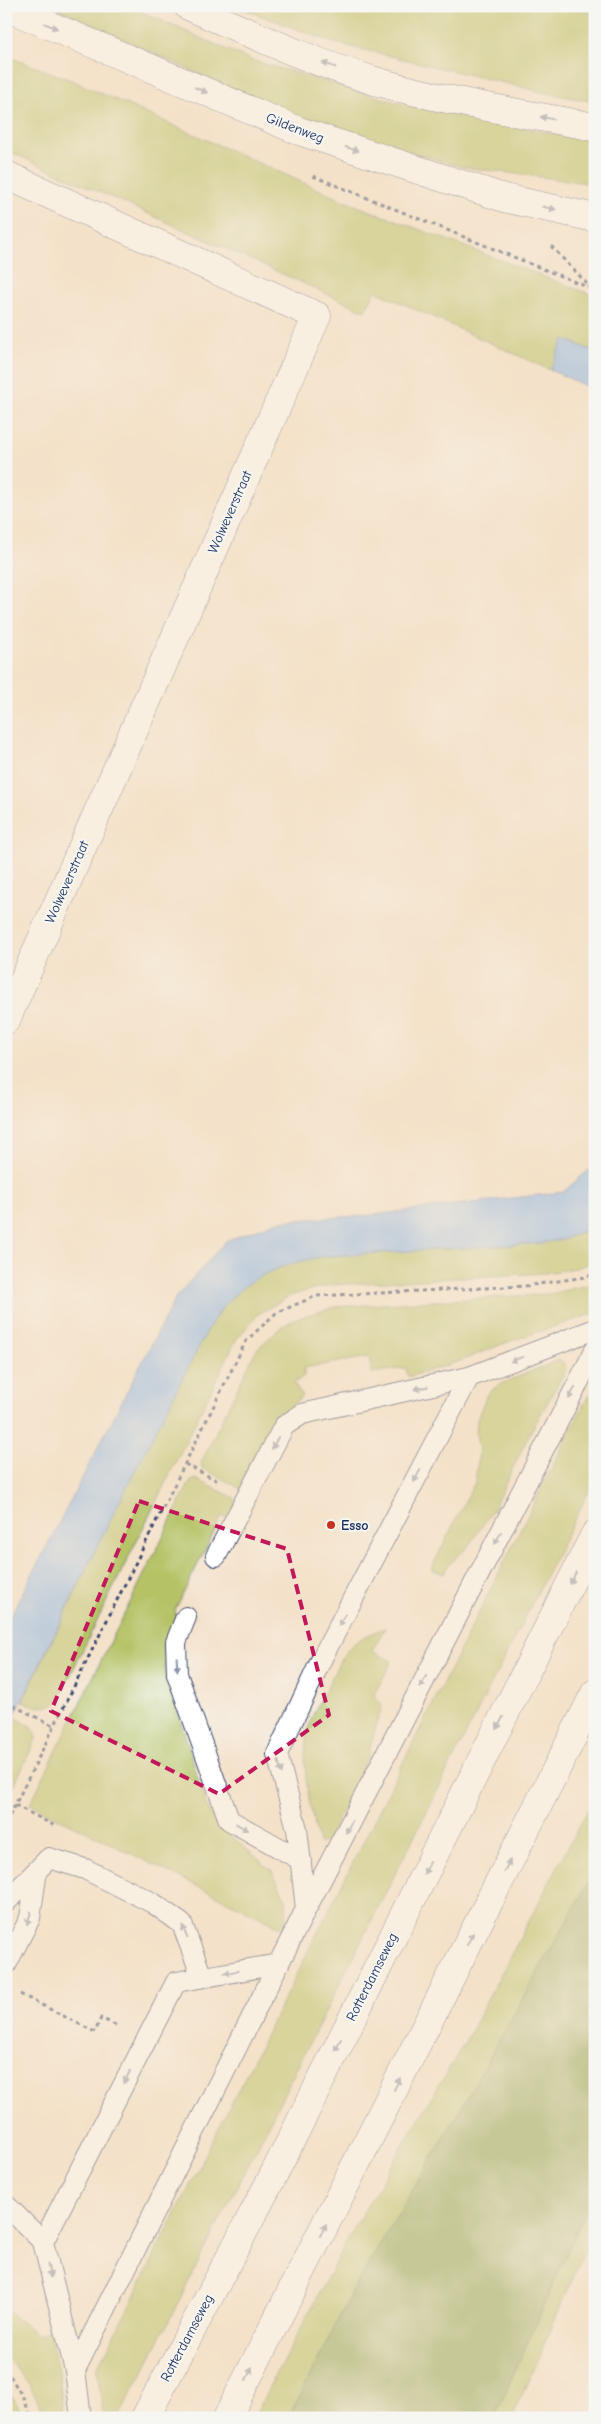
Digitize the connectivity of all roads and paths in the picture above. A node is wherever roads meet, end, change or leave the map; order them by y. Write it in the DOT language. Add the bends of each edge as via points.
graph roads {
  1 [pos="188,6"];
  2 [pos="6,7"];
  3 [pos="595,127"];
  4 [pos="6,175"];
  5 [pos="595,218"];
  6 [pos="590,288"];
  7 [pos="595,290"];
  8 [pos="6,1020"];
  9 [pos="595,1329"];
  10 [pos="595,1350"];
  11 [pos="468,1377"];
  12 [pos="185,1464"];
  13 [pos="248,1495"];
  14 [pos="595,1534"];
  15 [pos="216,1556"];
  16 [pos="186,1617"];
  17 [pos="595,1693"];
  18 [pos="6,1702"];
  19 [pos="54,1726"];
  20 [pos="16,1805"];
  21 [pos="63,1830"];
  22 [pos="300,1860"];
  23 [pos="37,1870"];
  24 [pos="6,1902"];
  25 [pos="306,1909"];
  26 [pos="279,1964"];
  27 [pos="6,1965"];
  28 [pos="202,1978"];
  29 [pos="24,1986"];
  30 [pos="146,2041"];
  31 [pos="6,2204"];
  32 [pos="43,2242"];
  33 [pos="6,2369"];
  34 [pos="75,2370"];
  35 [pos="31,2418"];
  36 [pos="81,2418"];
  37 [pos="145,2418"];
  38 [pos="227,2418"];
  3 -- 1 [label="street, one-way" via="375,81 309,59"];
  2 -- 5 [label="street, Gildenweg, one-way" via="298,131 504,198"];
  4 -- 8 [label="street, Wolweverstraat" via="316,316"];
  6 -- 7 [label="path"];
  9 -- 11 [label="lane, one-way"];
  10 -- 25 [label="lane, one-way"];
  11 -- 13 [label="lane, one-way" via="302,1414 284,1426"];
  11 -- 22 [label="lane, one-way" via="324,1654 277,1754 297,1829"];
  12 -- 13 [label="path"];
  13 -- 15 [label="lane"];
  14 -- 37 [label="street, Rotterdamseweg, one-way" via="272,2178"];
  16 -- 22 [label="lane, one-way" via="176,1642 177,1674 229,1820"];
  38 -- 17 [label="street, one-way"];
  18 -- 19 [label="path"];
  20 -- 21 [label="path"];
  22 -- 25 [label="lane"];
  23 -- 24 [label="lane"];
  23 -- 27 [label="lane, one-way" via="30,1918"];
  28 -- 23 [label="lane, one-way" via="182,1924 153,1903 85,1869 49,1858"];
  25 -- 26 [label="lane"];
  26 -- 28 [label="lane, one-way"];
  26 -- 34 [label="lane"];
  28 -- 30 [label="lane" via="176,1982"];
  29 -- 30 [label="path" via="19,1994 95,2032 101,2018"];
  30 -- 32 [label="lane, one-way"];
  31 -- 32 [label="lane"];
  32 -- 34 [label="lane, one-way"];
  33 -- 35 [label="path"];
  34 -- 36 [label="lane"];
}
